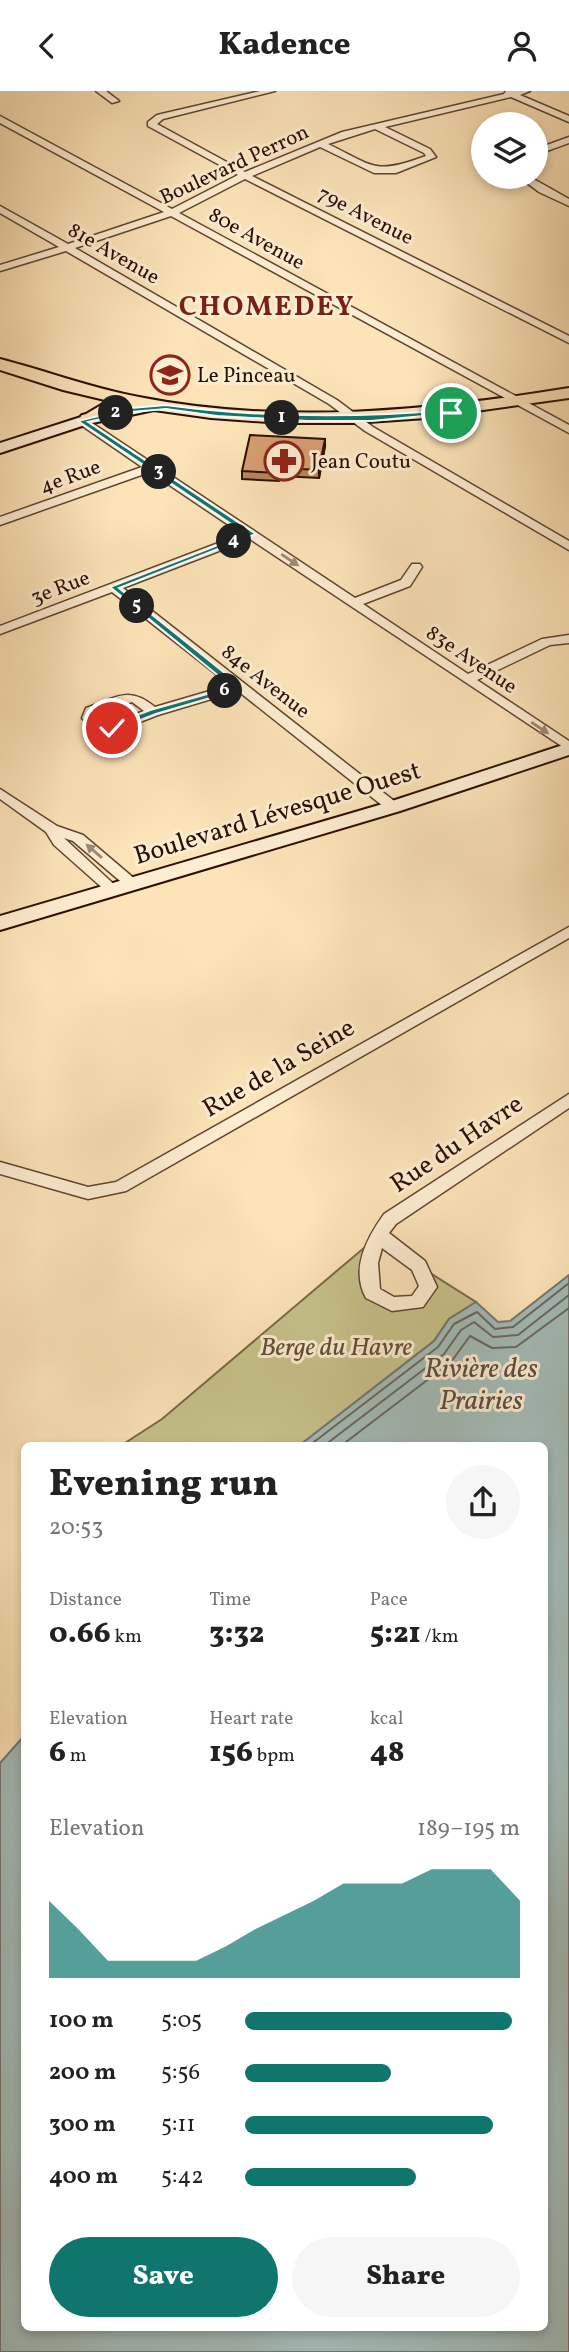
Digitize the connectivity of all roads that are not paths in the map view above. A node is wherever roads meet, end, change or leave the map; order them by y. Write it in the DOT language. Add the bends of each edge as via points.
graph roads {
  1 [pos="100,91"];
  2 [pos="271,91"];
  3 [pos="526,91"];
  4 [pos="506,93"];
  5 [pos="115,101"];
  6 [pos="0,119"];
  7 [pos="569,119"];
  8 [pos="375,126"];
  9 [pos="15,127"];
  10 [pos="0,130"];
  11 [pos="569,140"];
  12 [pos="320,143"];
  13 [pos="548,148"];
  14 [pos="246,176"];
  15 [pos="541,189"];
  16 [pos="569,203"];
  17 [pos="0,209"];
  18 [pos="171,213"];
  19 [pos="67,248"];
  20 [pos="0,268"];
  21 [pos="569,340"];
  22 [pos="0,364"];
  23 [pos="59,384"];
  24 [pos="569,393"];
  25 [pos="120,399"];
  26 [pos="516,403"];
  27 [pos="166,407"];
  28 [pos="357,419"];
  29 [pos="85,420"];
  30 [pos="569,430"];
  31 [pos="0,448"];
  32 [pos="152,467"];
  33 [pos="0,521"];
  34 [pos="252,534"];
  35 [pos="569,546"];
  36 [pos="416,567"];
  37 [pos="114,587"];
  38 [pos="354,603"];
  39 [pos="0,630"];
  40 [pos="569,639"];
  41 [pos="468,679"];
  42 [pos="238,687"];
  43 [pos="153,712"];
  44 [pos="569,748"];
  45 [pos="0,793"];
  46 [pos="393,807"];
  47 [pos="122,886"];
  48 [pos="0,923"];
  49 [pos="569,932"];
  50 [pos="569,1100"];
  51 [pos="0,1168"];
  52 [pos="378,1236"];
  1 -- 5 [label="street"];
  2 -- 14 [label="street, 79e Avenue" via="151,124"];
  3 -- 4 [label="street, Boulevard Perron"];
  4 -- 7 [label="street"];
  4 -- 8 [label="street, Boulevard Perron"];
  6 -- 9 [label="street, 80e Avenue"];
  8 -- 12 [label="street, Boulevard Perron"];
  8 -- 12 [label="street" via="432,157 383,171 367,168"];
  9 -- 10 [label="street"];
  9 -- 18 [label="street, 80e Avenue"];
  11 -- 13 [label="street"];
  12 -- 14 [label="street, Boulevard Perron"];
  14 -- 18 [label="street, Boulevard Perron"];
  14 -- 21 [label="street, 79e Avenue"];
  15 -- 16 [label="street"];
  17 -- 19 [label="street, 81e Avenue"];
  18 -- 19 [label="street, Boulevard Perron"];
  18 -- 26 [label="street, 80e Avenue"];
  19 -- 20 [label="street, Boulevard Perron"];
  19 -- 28 [label="street, 81e Avenue"];
  22 -- 23 [label="main road"];
  23 -- 25 [label="main road"];
  23 -- 29 [label="main road" via="93,405"];
  24 -- 26 [label="main road"];
  25 -- 27 [label="main road"];
  25 -- 29 [label="street"];
  26 -- 28 [label="main road" via="443,414"];
  26 -- 30 [label="street, 80e Avenue"];
  27 -- 28 [label="main road" via="253,417"];
  27 -- 29 [label="main road"];
  28 -- 35 [label="street, 81e Avenue"];
  29 -- 31 [label="street"];
  29 -- 32 [label="street, 83e Avenue"];
  32 -- 33 [label="street, 4e Rue"];
  32 -- 34 [label="street, 83e Avenue"];
  34 -- 37 [label="street, 3e Rue"];
  34 -- 38 [label="street, 83e Avenue, one-way"];
  36 -- 38 [label="street" via="406,583"];
  37 -- 39 [label="street, 3e Rue"];
  37 -- 42 [label="street, 84e Avenue"];
  38 -- 41 [label="street, 83e Avenue"];
  40 -- 41 [label="street" via="547,642"];
  41 -- 44 [label="street, 83e Avenue, one-way"];
  42 -- 43 [label="street"];
  42 -- 46 [label="street, 84e Avenue"];
  44 -- 46 [label="street, Boulevard Lévesque Ouest"];
  45 -- 47 [label="street" via="52,828 59,842"];
  46 -- 47 [label="street, Boulevard Lévesque Ouest"];
  47 -- 48 [label="street, Boulevard Lévesque Ouest"];
  49 -- 51 [label="street, Rue de la Seine" via="120,1187 88,1193"];
  50 -- 52 [label="street, Rue du Havre" via="390,1219"];
}
